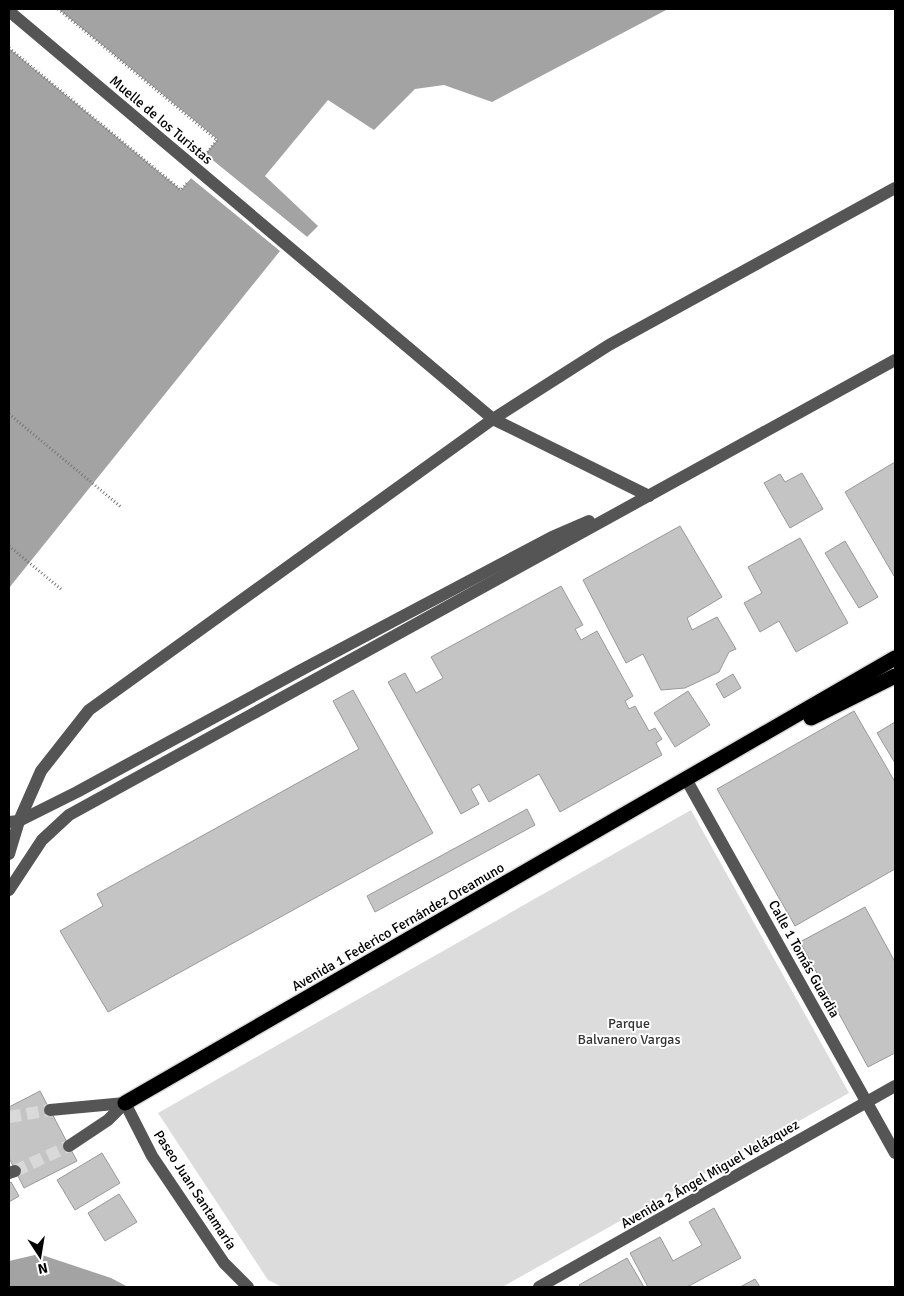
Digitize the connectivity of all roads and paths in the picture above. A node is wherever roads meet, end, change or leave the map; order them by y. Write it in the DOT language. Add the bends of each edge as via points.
graph roads {
  1 [pos="58,9"];
  2 [pos="9,11"];
  3 [pos="9,48"];
  4 [pos="212,160"];
  5 [pos="191,178"];
  6 [pos="895,188"];
  7 [pos="895,360"];
  8 [pos="9,414"];
  9 [pos="493,419"];
  10 [pos="649,496"];
  11 [pos="122,507"];
  12 [pos="9,546"];
  13 [pos="62,590"];
  14 [pos="895,658"];
  15 [pos="895,676"];
  16 [pos="686,779"];
  17 [pos="14,821"];
  18 [pos="9,854"];
  19 [pos="9,890"];
  20 [pos="895,1086"];
  21 [pos="867,1102"];
  22 [pos="126,1103"];
  23 [pos="50,1110"];
  24 [pos="69,1146"];
  25 [pos="895,1153"];
  26 [pos="560,1276"];
  27 [pos="248,1287"];
  28 [pos="539,1287"];
  29 [pos="567,1287"];
  1 -- 4 [label="path" via="217,140 205,154"];
  2 -- 9 [label="street, Muelle de los Turistas"];
  3 -- 5 [label="path" via="181,190"];
  6 -- 9 [label="street" via="609,345"];
  7 -- 10 [label="street"];
  8 -- 11 [label="path"];
  9 -- 10 [label="street, Muelle de los Turistas"];
  9 -- 17 [label="street" via="89,710 41,770"];
  10 -- 17 [label="street" via="552,537 78,792"];
  10 -- 19 [label="street" via="68,815 42,840"];
  12 -- 13 [label="path"];
  14 -- 16 [label="highway, Avenida 1 Federico Fernández Oreamuno"];
  15 -- 16 [label="highway, Avenida 1 Federico Fernández Oreamuno"];
  16 -- 21 [label="street, Calle 1 Tomás Guardia"];
  16 -- 22 [label="highway, Avenida 1 Federico Fernández Oreamuno"];
  17 -- 18 [label="street"];
  20 -- 21 [label="street, Avenida 2 Ángel Miguel Velázquez"];
  21 -- 25 [label="street, Calle 1 Tomás Guardia"];
  21 -- 26 [label="street, Avenida 2 Ángel Miguel Velázquez"];
  22 -- 23 [label="street"];
  22 -- 24 [label="street" via="108,1120"];
  22 -- 27 [label="street, Paseo Juan Santamaría" via="152,1156 224,1263"];
  26 -- 28 [label="street, Avenida 2 Ángel Miguel Velázquez"];
  26 -- 29 [label="street"];
}
